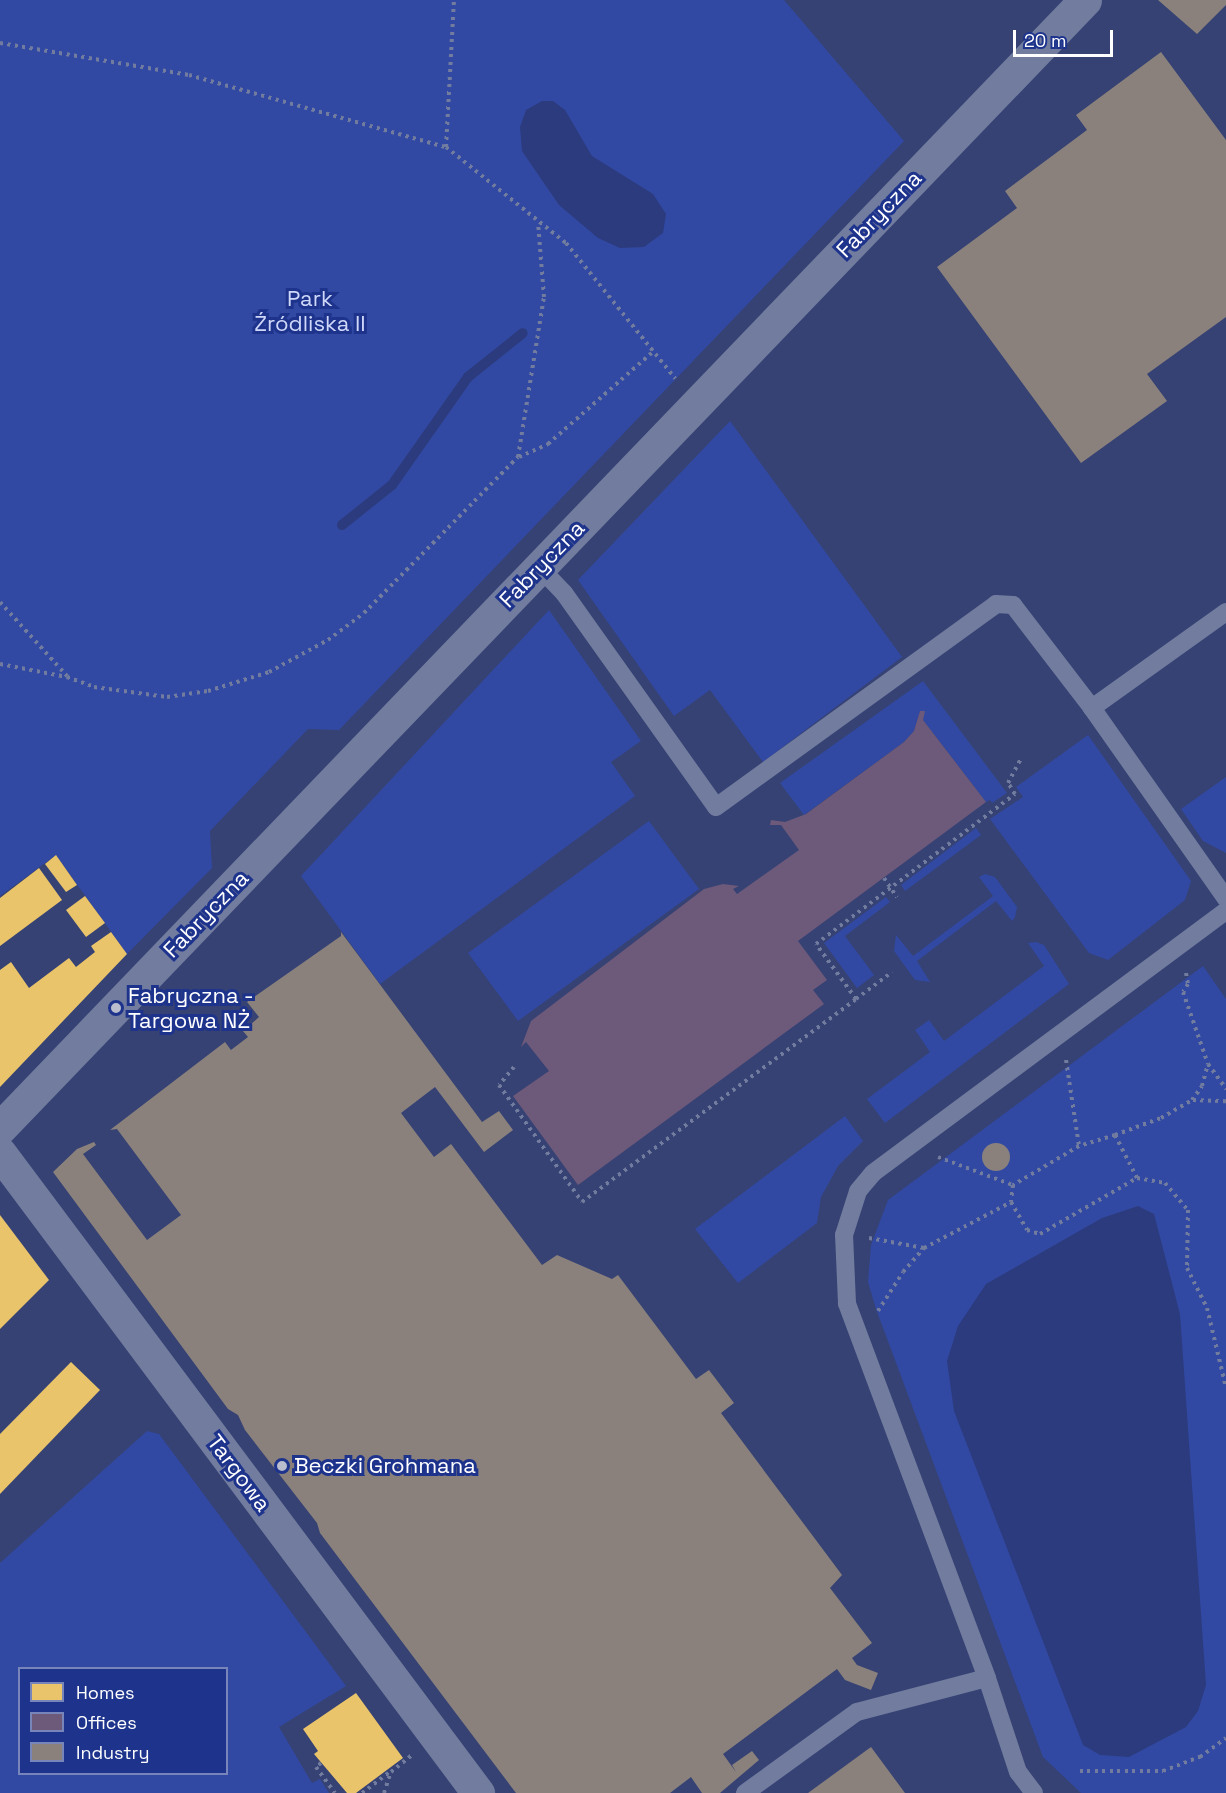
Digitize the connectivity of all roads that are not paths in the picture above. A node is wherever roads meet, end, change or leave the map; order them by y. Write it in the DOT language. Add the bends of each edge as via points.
graph roads {
  1 [pos="1085,0"];
  2 [pos="539,567"];
  3 [pos="1226,612"];
  4 [pos="1092,708"];
  5 [pos="1226,899"];
  6 [pos="1226,911"];
  7 [pos="0,1128"];
  8 [pos="0,1153"];
  9 [pos="987,1678"];
  10 [pos="478,1793"];
  11 [pos="745,1793"];
  12 [pos="1034,1793"];
  1 -- 2 [label="street, Fabryczna"];
  2 -- 4 [label="lane" via="564,593 716,807 996,604 1014,605"];
  2 -- 7 [label="street, Fabryczna"];
  3 -- 4 [label="lane"];
  4 -- 5 [label="lane"];
  6 -- 9 [label="lane" via="873,1173 858,1191 850,1213 842,1256 847,1303"];
  8 -- 10 [label="street, Targowa"];
  9 -- 11 [label="lane" via="856,1712"];
  9 -- 12 [label="lane" via="1018,1772"];
}
